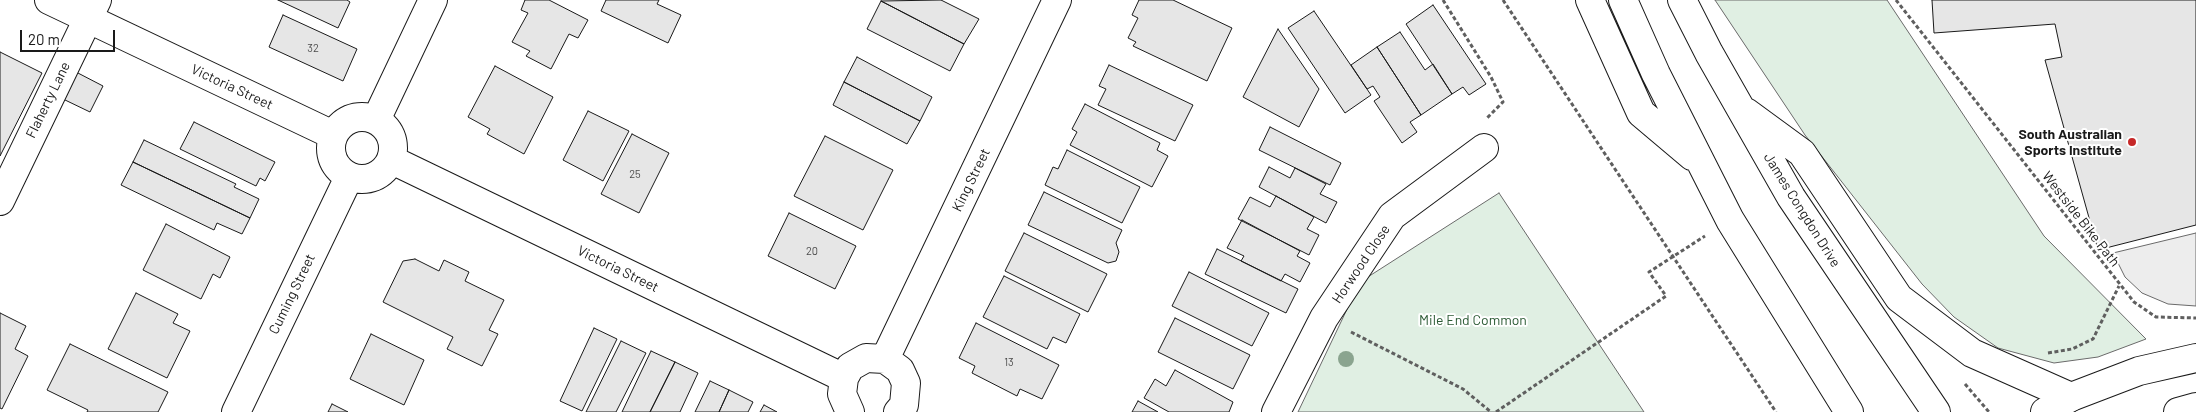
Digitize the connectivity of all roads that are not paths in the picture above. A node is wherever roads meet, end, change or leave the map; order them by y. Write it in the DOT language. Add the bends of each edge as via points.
graph roads {
  1 [pos="49,0"];
  2 [pos="433,0"];
  3 [pos="1057,0"];
  4 [pos="1590,0"];
  5 [pos="1623,0"];
  6 [pos="1682,0"];
  7 [pos="92,9"];
  8 [pos="1739,106"];
  9 [pos="376,120"];
  10 [pos="333,135"];
  11 [pos="1484,148"];
  12 [pos="392,160"];
  13 [pos="1703,166"];
  14 [pos="349,177"];
  15 [pos="0,201"];
  16 [pos="2196,358"];
  17 [pos="885,359"];
  18 [pos="844,378"];
  19 [pos="2071,396"];
  20 [pos="2196,407"];
  21 [pos="907,410"];
  22 [pos="236,412"];
  23 [pos="850,412"];
  24 [pos="1276,412"];
  25 [pos="1849,412"];
  26 [pos="1936,412"];
  27 [pos="2045,412"];
  28 [pos="2178,412"];
  29 [pos="2190,412"];
  1 -- 7 [label="main road, Victoria Street"];
  2 -- 9 [label="main road"];
  3 -- 17 [label="main road, King Street"];
  4 -- 13 [label="main road" via="1641,113"];
  5 -- 13 [label="main road"];
  6 -- 8 [label="main road, James Congdon Drive"];
  7 -- 10 [label="main road, Victoria Street"];
  7 -- 15 [label="main road, Flaherty Lane"];
  8 -- 19 [label="main road" via="1802,153 1899,298 1972,353"];
  8 -- 26 [label="main road, James Congdon Drive" via="1791,197"];
  9 -- 10 [label="main road" via="360,117 344,122"];
  9 -- 12 [label="main road" via="388,130 394,144"];
  10 -- 14 [label="main road" via="331,151 336,166"];
  11 -- 24 [label="main road, Horwood Close" via="1392,216 1324,318"];
  12 -- 14 [label="main road" via="382,173 365,180"];
  12 -- 18 [label="main road, Victoria Street"];
  13 -- 25 [label="main road" via="1730,220"];
  14 -- 22 [label="main road, Cuming Street"];
  16 -- 19 [label="main road" via="2139,371"];
  17 -- 18 [label="main road" via="866,358 850,368"];
  17 -- 21 [label="main road" via="900,370 906,383"];
  18 -- 23 [label="main road" via="842,394"];
  19 -- 27 [label="main road"];
  20 -- 28 [label="main road"];
  20 -- 29 [label="main road"];
}
